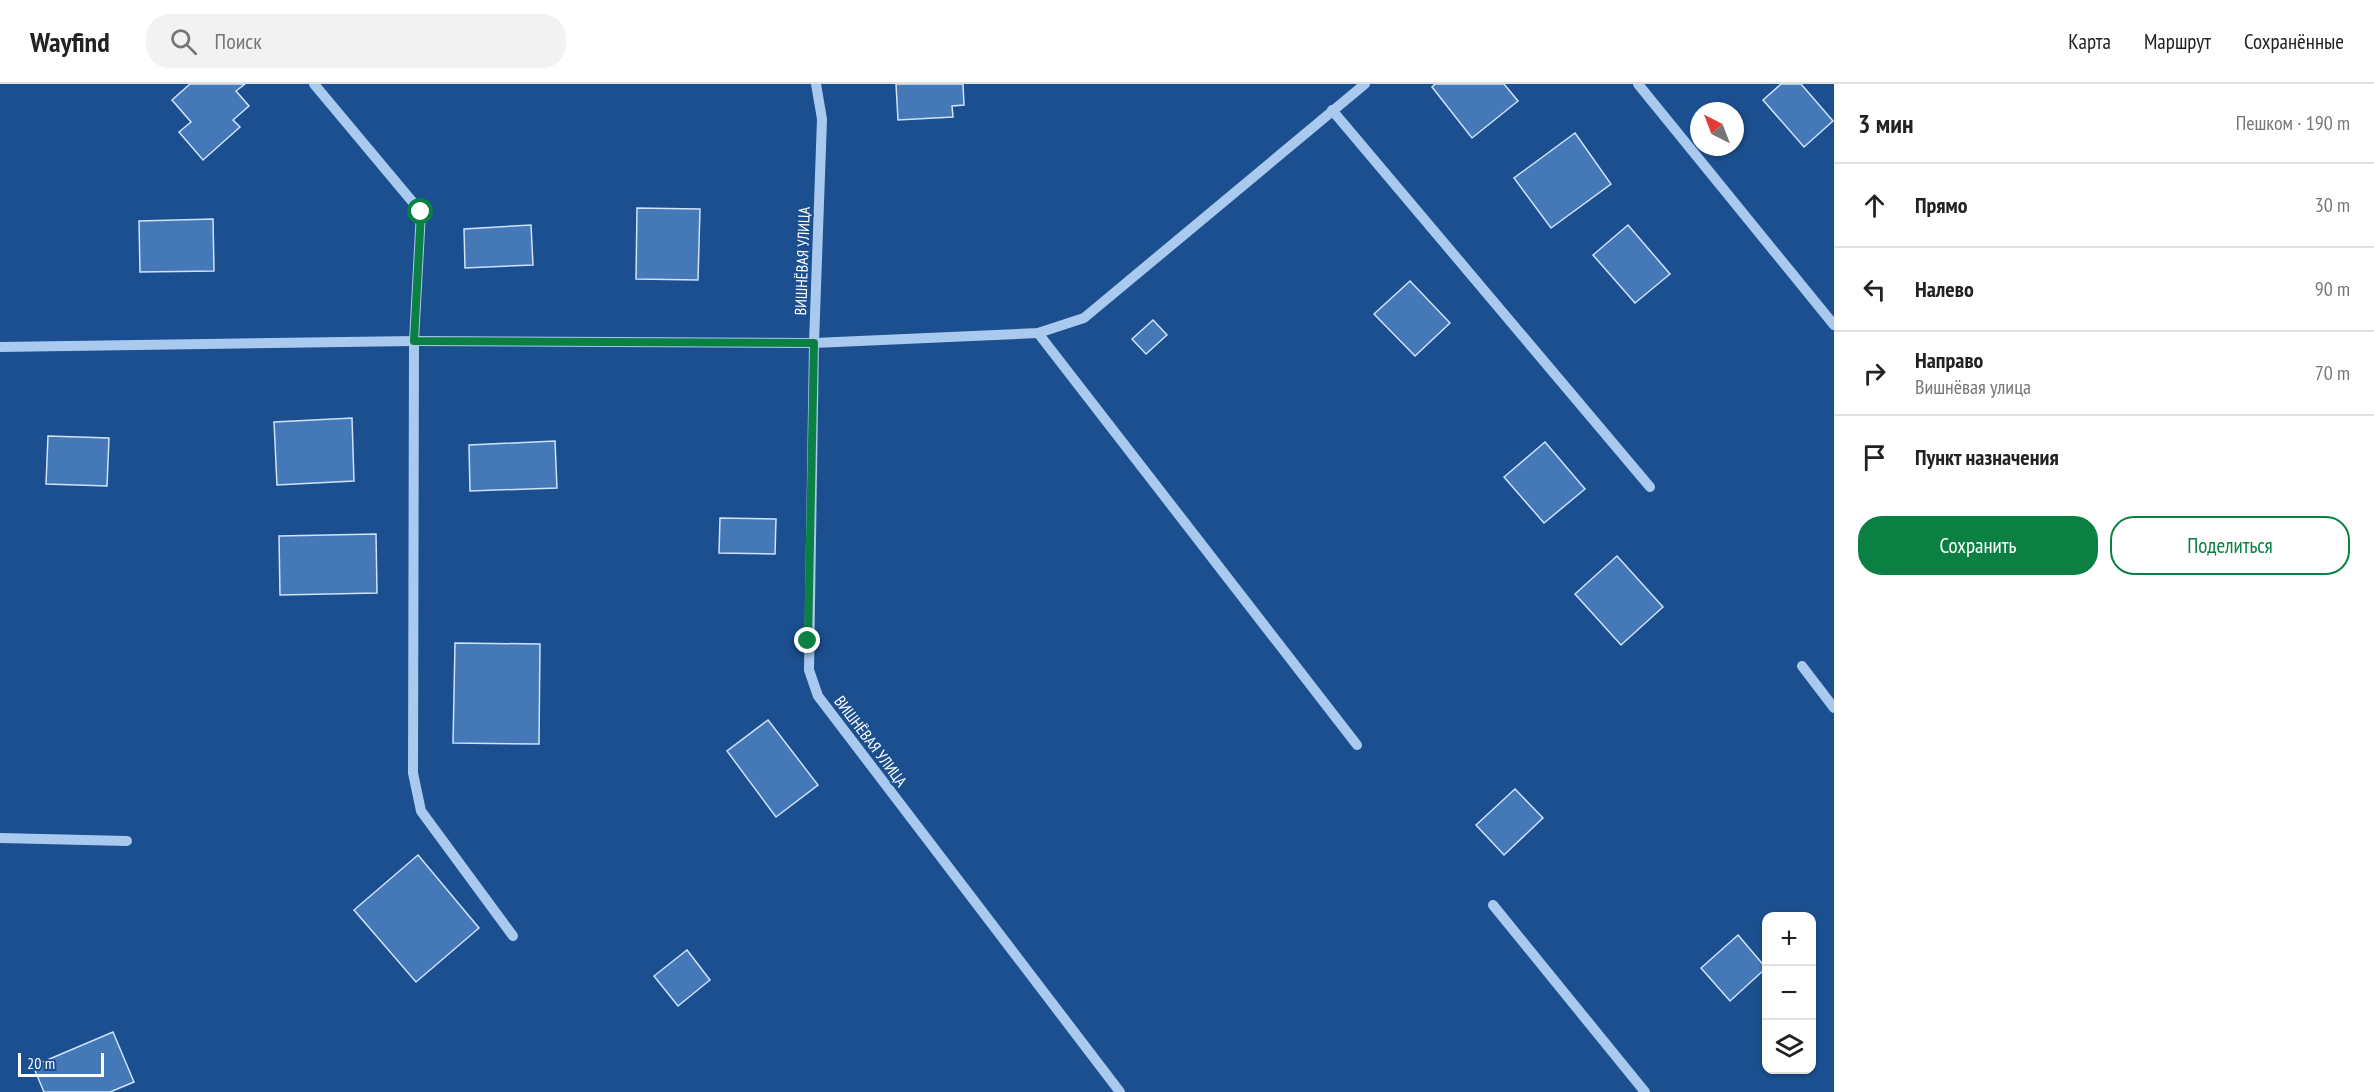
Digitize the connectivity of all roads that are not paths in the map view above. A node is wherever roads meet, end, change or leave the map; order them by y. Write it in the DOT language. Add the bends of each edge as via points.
graph roads {
  1 [pos="314,84"];
  2 [pos="816,84"];
  3 [pos="1365,84"];
  4 [pos="1638,84"];
  5 [pos="1332,110"];
  6 [pos="1834,325"];
  7 [pos="1038,333"];
  8 [pos="414,341"];
  9 [pos="814,343"];
  10 [pos="0,346"];
  11 [pos="1650,487"];
  12 [pos="1802,666"];
  13 [pos="1834,708"];
  14 [pos="1357,745"];
  15 [pos="0,838"];
  16 [pos="127,841"];
  17 [pos="1493,905"];
  18 [pos="513,936"];
  19 [pos="1120,1092"];
  20 [pos="1645,1092"];
  1 -- 8 [label="street" via="421,212"];
  2 -- 9 [label="street, ВИШНЁВАЯ УЛИЦА" via="822,119"];
  3 -- 5 [label="street"];
  4 -- 6 [label="street"];
  5 -- 7 [label="street" via="1084,318"];
  5 -- 11 [label="street"];
  7 -- 9 [label="street"];
  7 -- 14 [label="street"];
  8 -- 9 [label="street"];
  8 -- 10 [label="street"];
  8 -- 18 [label="street" via="413,773 421,811"];
  9 -- 19 [label="street, ВИШНЁВАЯ УЛИЦА" via="808,641 809,670 818,696"];
  12 -- 13 [label="street"];
  15 -- 16 [label="street"];
  17 -- 20 [label="street"];
}
